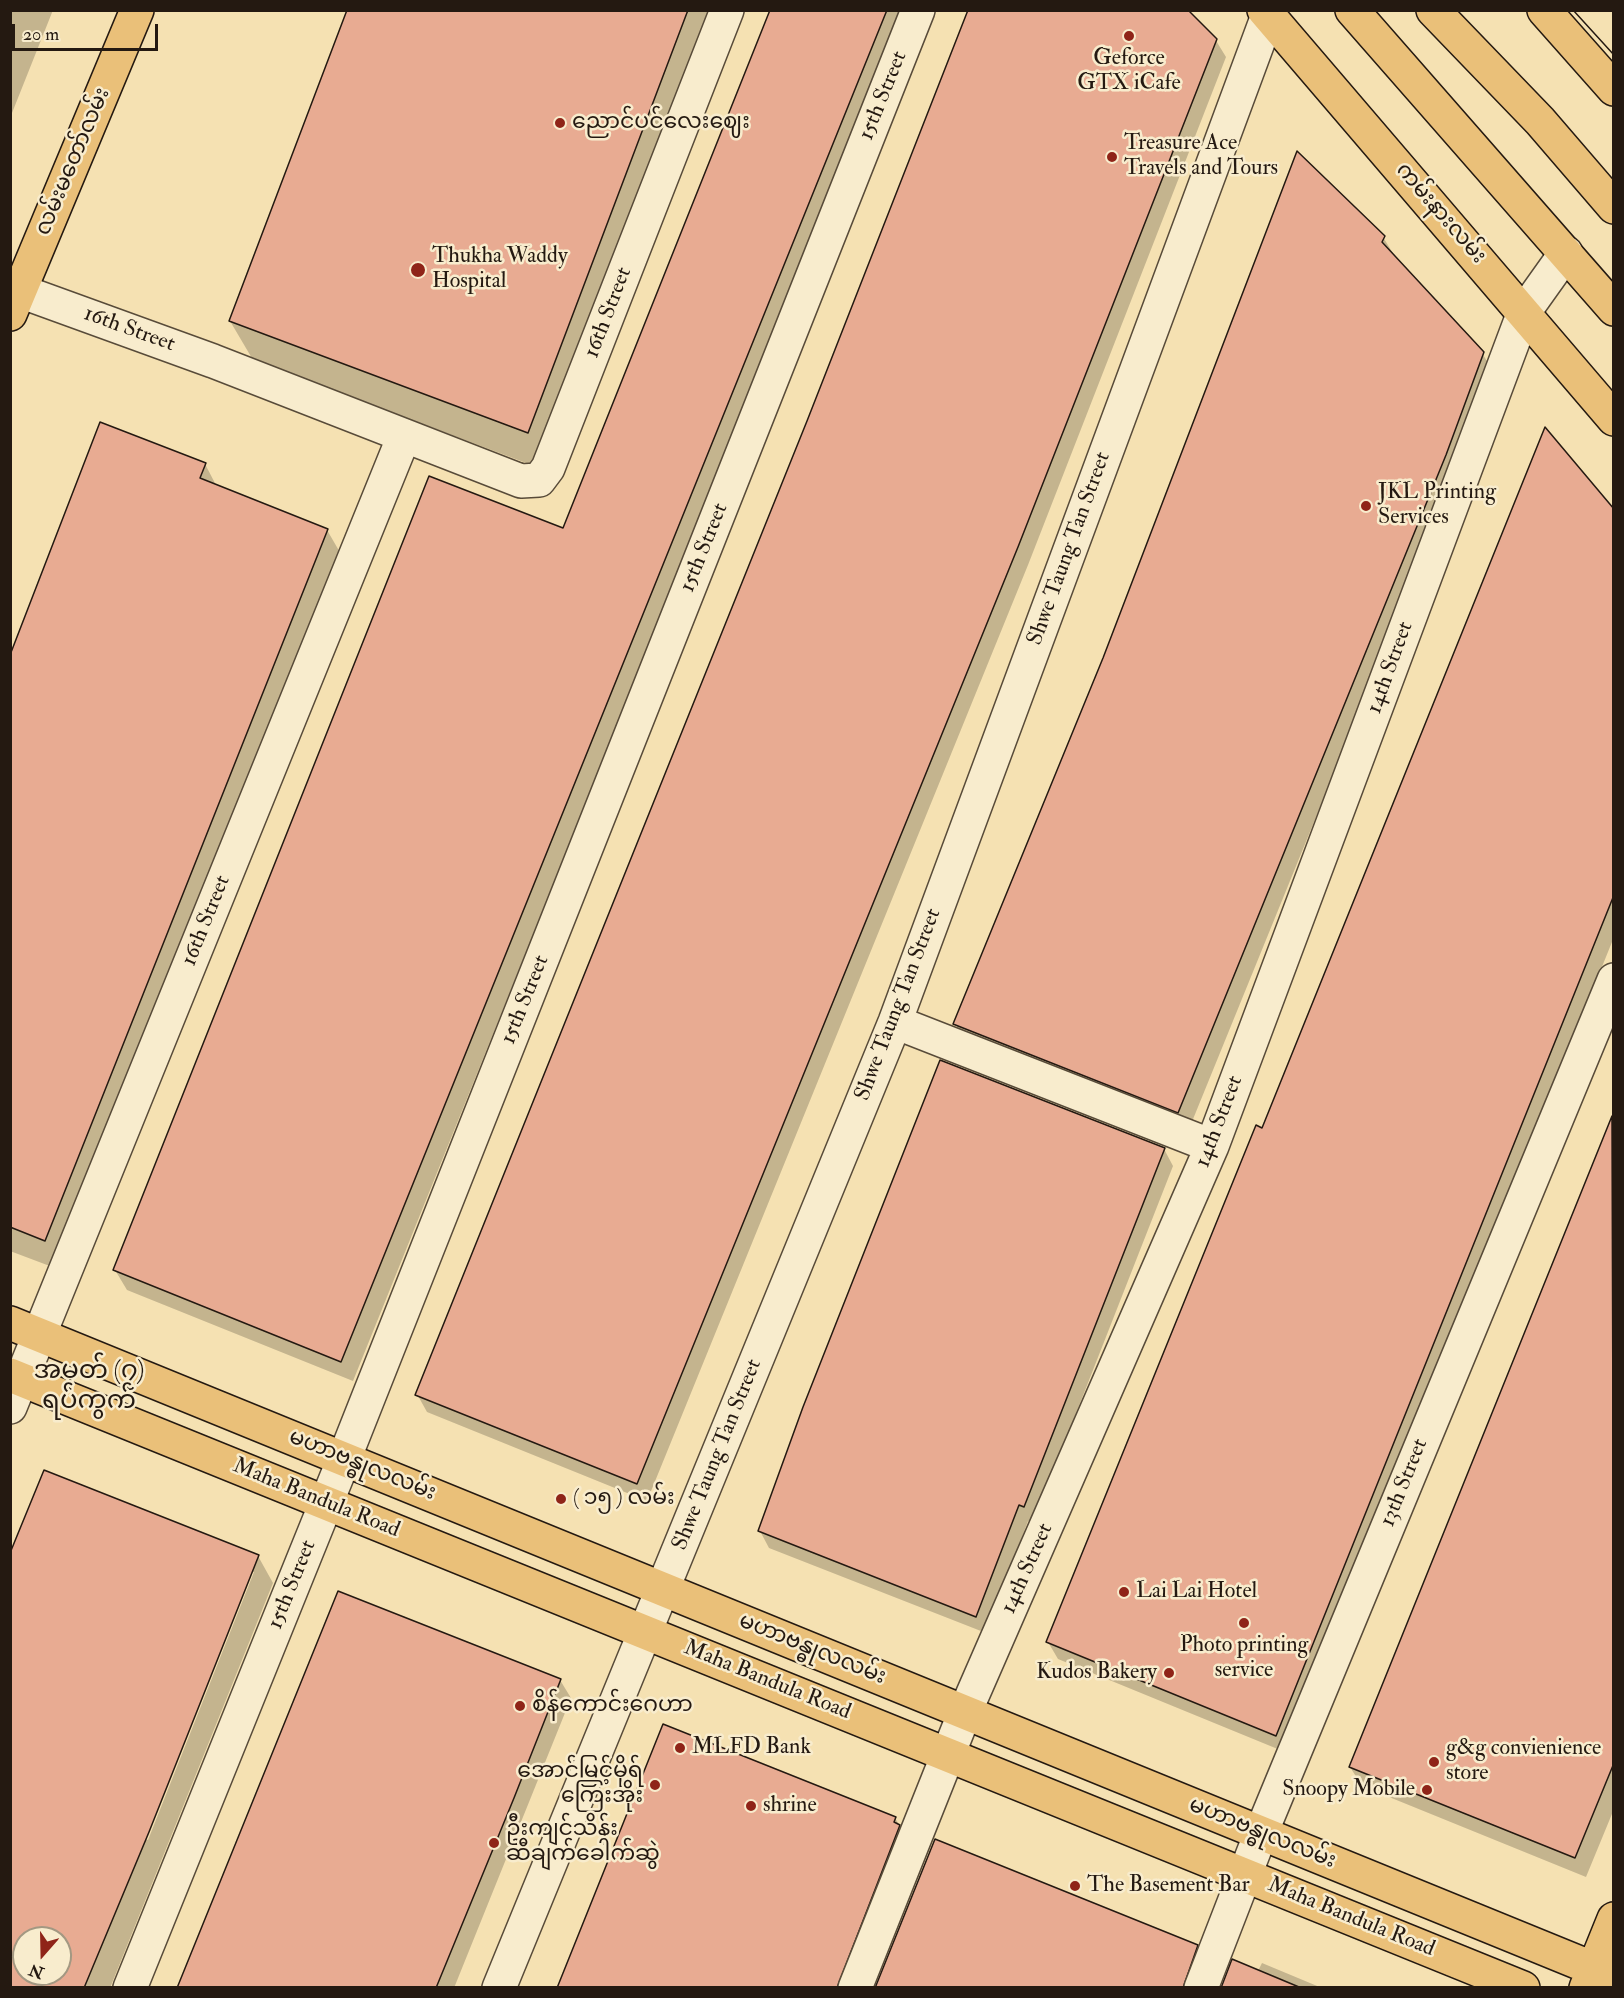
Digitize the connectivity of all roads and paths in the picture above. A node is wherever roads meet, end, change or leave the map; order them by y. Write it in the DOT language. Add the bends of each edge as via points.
graph roads {
  1 [pos="137,10"];
  2 [pos="727,10"];
  3 [pos="918,10"];
  4 [pos="1352,10"];
  5 [pos="1433,10"];
  6 [pos="1544,10"];
  7 [pos="1268,12"];
  8 [pos="1614,89"];
  9 [pos="1614,207"];
  10 [pos="1566,253"];
  11 [pos="15,303"];
  12 [pos="1614,309"];
  13 [pos="1524,312"];
  14 [pos="1614,419"];
  15 [pos="404,436"];
  16 [pos="1614,980"];
  17 [pos="895,1022"];
  18 [pos="1212,1146"];
  19 [pos="25,1328"];
  20 [pos="14,1387"];
  21 [pos="344,1459"];
  22 [pos="326,1503"];
  23 [pos="663,1590"];
  24 [pos="646,1632"];
  25 [pos="965,1712"];
  26 [pos="948,1755"];
  27 [pos="1260,1833"];
  28 [pos="1245,1875"];
  29 [pos="1614,1919"];
  30 [pos="1597,1978"];
  31 [pos="130,1988"];
  32 [pos="499,1988"];
  33 [pos="855,1988"];
  34 [pos="1201,1988"];
  35 [pos="1524,1988"];
  1 -- 11 [label="main road, လမ်းမတော်လမ်း"];
  2 -- 15 [label="street, 16th Street" via="548,468 539,480 521,481"];
  3 -- 21 [label="street, 15th Street"];
  4 -- 10 [label="main road"];
  5 -- 9 [label="main road" via="1540,121"];
  6 -- 8 [label="main road"];
  7 -- 13 [label="main road, ကမ်းနားလမ်း"];
  7 -- 17 [label="street, Shwe Taung Tan Street"];
  10 -- 12 [label="main road"];
  10 -- 13 [label="street, 14th Street"];
  11 -- 15 [label="street, 16th Street" via="213,361"];
  13 -- 14 [label="main road, ကမ်းနားလမ်း"];
  13 -- 18 [label="street, 14th Street"];
  15 -- 19 [label="street, 16th Street"];
  16 -- 27 [label="street, 13th Street"];
  17 -- 18 [label="street"];
  17 -- 23 [label="street, Shwe Taung Tan Street"];
  18 -- 25 [label="street, 14th Street"];
  19 -- 20 [label="street, 16th Street"];
  19 -- 21 [label="main road, မဟာဗန္ဓုလလမ်း"];
  20 -- 22 [label="main road, Maha Bandula Road"];
  21 -- 22 [label="street, 15th Street"];
  21 -- 23 [label="main road, မဟာဗန္ဓုလလမ်း"];
  22 -- 24 [label="main road, Maha Bandula Road"];
  22 -- 31 [label="street, 15th Street"];
  23 -- 24 [label="street, Shwe Taung Tan Street"];
  23 -- 25 [label="main road, မဟာဗန္ဓုလလမ်း"];
  24 -- 26 [label="main road, Maha Bandula Road"];
  24 -- 32 [label="street, Shwe Taung Tan Street"];
  25 -- 26 [label="street, 14th Street"];
  25 -- 27 [label="main road, မဟာဗန္ဓုလလမ်း"];
  26 -- 28 [label="main road, Maha Bandula Road"];
  26 -- 33 [label="street, 14th Street"];
  27 -- 28 [label="street, 13th Street"];
  27 -- 30 [label="main road, မဟာဗန္ဓုလလမ်း"];
  28 -- 34 [label="street, 13th Street"];
  28 -- 35 [label="main road, Maha Bandula Road"];
  29 -- 30 [label="main road"];
}
